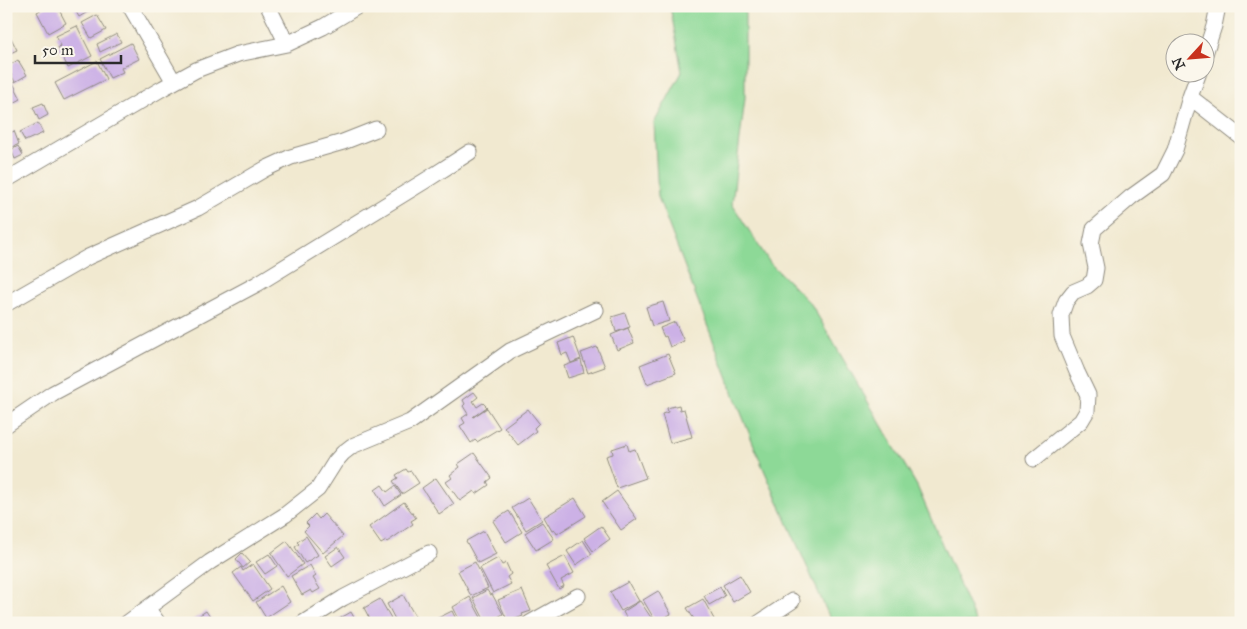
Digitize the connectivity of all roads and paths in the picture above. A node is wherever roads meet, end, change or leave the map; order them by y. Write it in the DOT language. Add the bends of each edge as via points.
graph roads {
  1 [pos="130,6"];
  2 [pos="268,6"];
  3 [pos="358,6"];
  4 [pos="1218,6"];
  5 [pos="1212,32"];
  6 [pos="287,44"];
  7 [pos="174,82"];
  8 [pos="1195,82"];
  9 [pos="1190,97"];
  10 [pos="376,128"];
  11 [pos="1241,137"];
  12 [pos="470,152"];
  13 [pos="6,180"];
  14 [pos="6,304"];
  15 [pos="596,310"];
  16 [pos="6,425"];
  17 [pos="1034,458"];
  18 [pos="429,553"];
  19 [pos="578,596"];
  20 [pos="792,601"];
  21 [pos="147,608"];
  22 [pos="128,623"];
  23 [pos="158,623"];
  24 [pos="303,623"];
  25 [pos="530,623"];
  26 [pos="758,623"];
  1 -- 7 [label="street"];
  2 -- 6 [label="street"];
  3 -- 6 [label="street" via="323,28"];
  4 -- 5 [label="street"];
  6 -- 7 [label="street" via="238,54"];
  7 -- 13 [label="street"];
  8 -- 9 [label="street"];
  9 -- 11 [label="street"];
  9 -- 17 [label="street" via="1175,150 1163,174 1094,229 1091,244 1096,268 1094,280 1073,292 1061,315 1062,336 1088,395 1088,411 1081,421"];
  10 -- 14 [label="street" via="343,142 291,157 198,208 88,257"];
  12 -- 16 [label="street" via="257,284 53,392"];
  15 -- 21 [label="street" via="510,350 410,422 352,446 335,462 318,489"];
  18 -- 24 [label="street"];
  19 -- 25 [label="street"];
  20 -- 26 [label="street"];
  21 -- 22 [label="street"];
  21 -- 23 [label="street"];
}
